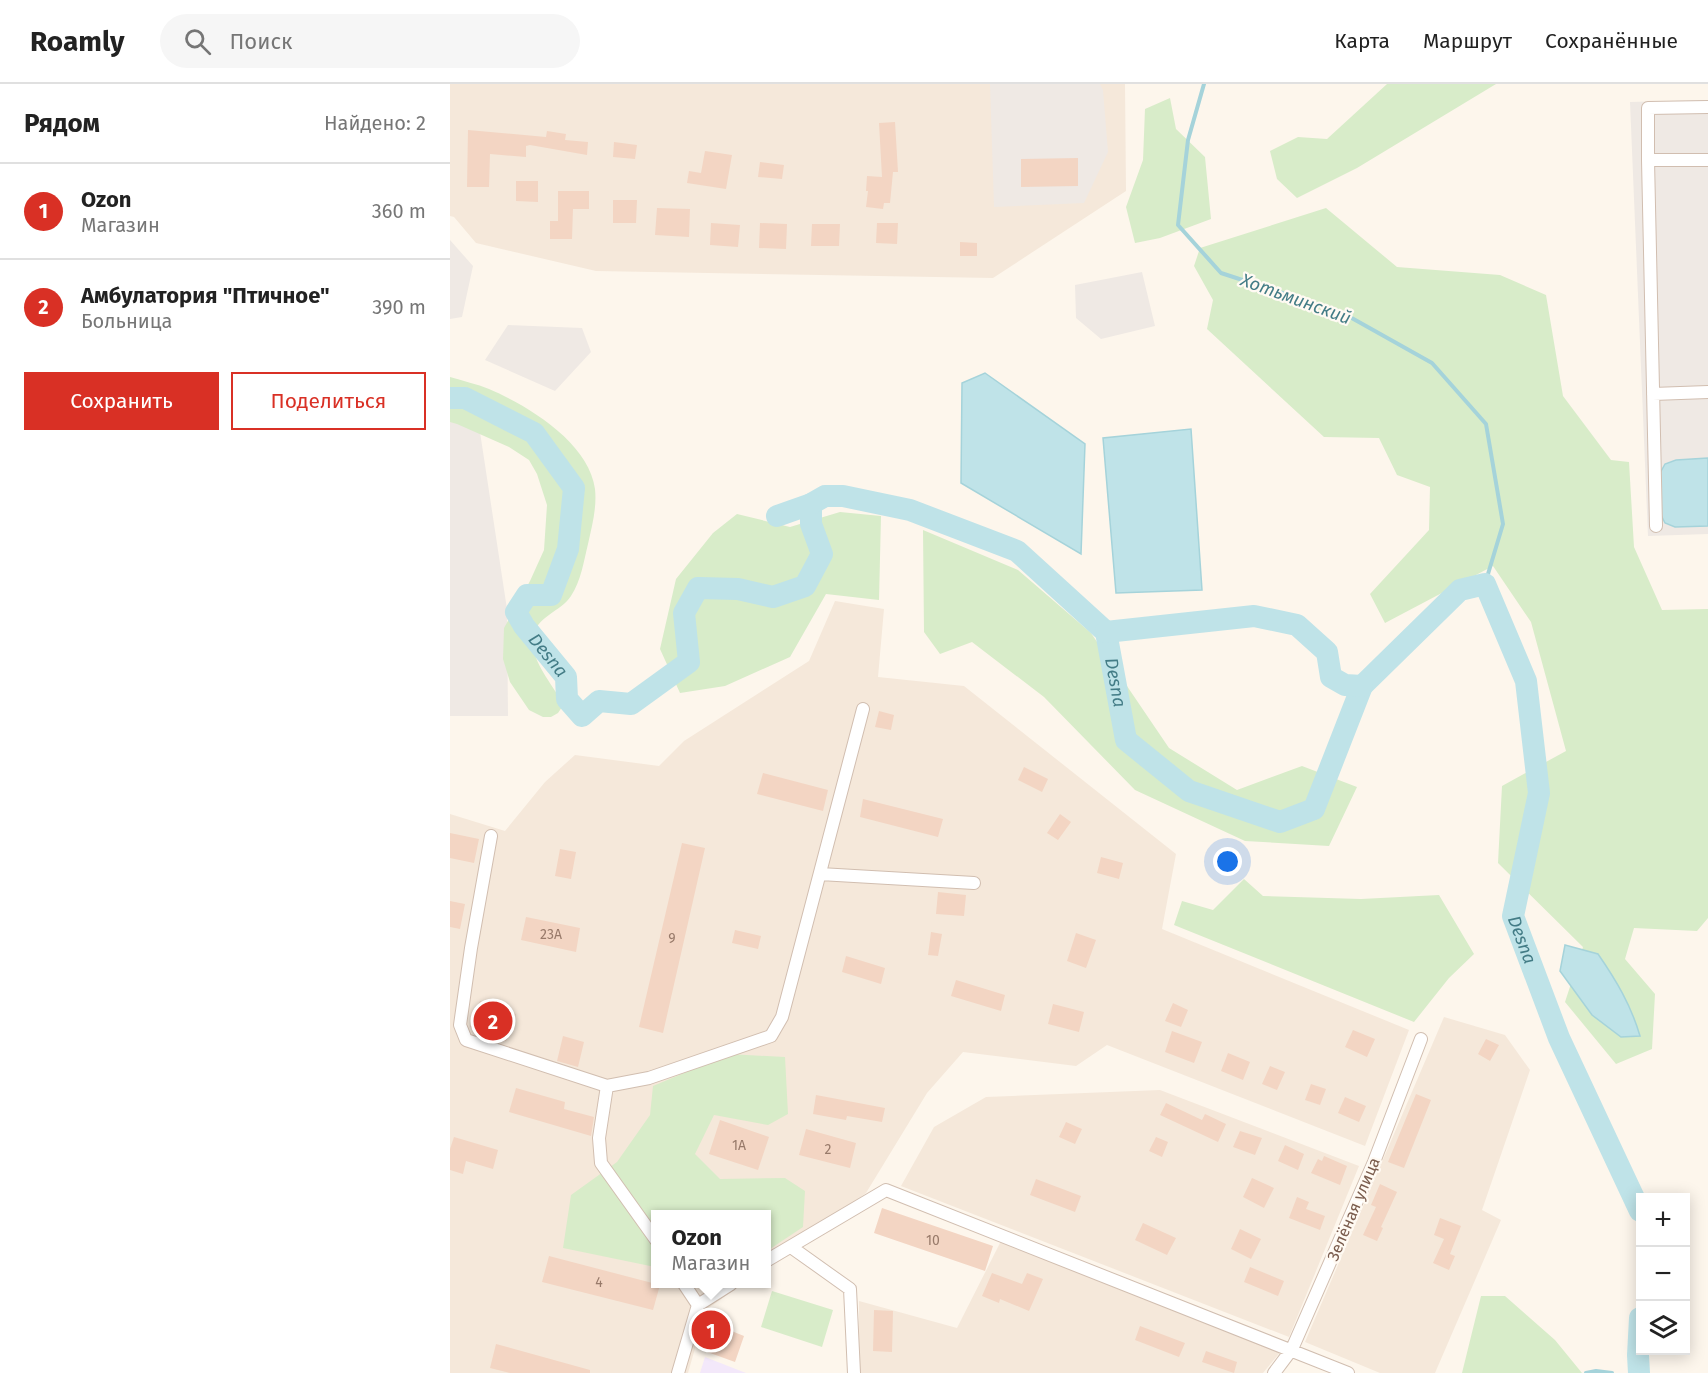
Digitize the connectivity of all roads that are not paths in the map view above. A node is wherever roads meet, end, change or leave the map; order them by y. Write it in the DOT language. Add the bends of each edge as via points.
graph roads {
  1 [pos="1708,107"];
  2 [pos="1648,160"];
  3 [pos="1708,160"];
  4 [pos="1708,392"];
  5 [pos="1653,394"];
  6 [pos="1656,526"];
  7 [pos="863,709"];
  8 [pos="491,836"];
  9 [pos="820,874"];
  10 [pos="974,883"];
  11 [pos="1421,1039"];
  12 [pos="607,1086"];
  13 [pos="651,1233"];
  14 [pos="791,1247"];
  15 [pos="771,1259"];
  16 [pos="687,1288"];
  17 [pos="725,1288"];
  18 [pos="698,1305"];
  19 [pos="1292,1349"];
  20 [pos="678,1373"];
  21 [pos="854,1373"];
  22 [pos="1274,1373"];
  23 [pos="1348,1373"];
  1 -- 2 [label="street" via="1648,108"];
  2 -- 3 [label="street"];
  2 -- 5 [label="street"];
  4 -- 5 [label="street"];
  5 -- 6 [label="street"];
  7 -- 9 [label="street"];
  8 -- 12 [label="street" via="460,1025 466,1040"];
  9 -- 10 [label="street"];
  9 -- 12 [label="street" via="782,1017 771,1036 649,1078"];
  11 -- 19 [label="street, Зелёная улица" via="1374,1162"];
  12 -- 13 [label="street" via="599,1138 602,1163"];
  14 -- 15 [label="street"];
  14 -- 19 [label="street" via="886,1190"];
  14 -- 21 [label="street" via="850,1289"];
  16 -- 18 [label="street"];
  17 -- 18 [label="street"];
  18 -- 20 [label="street"];
  19 -- 22 [label="street, Зелёная улица"];
  19 -- 23 [label="street"];
}
